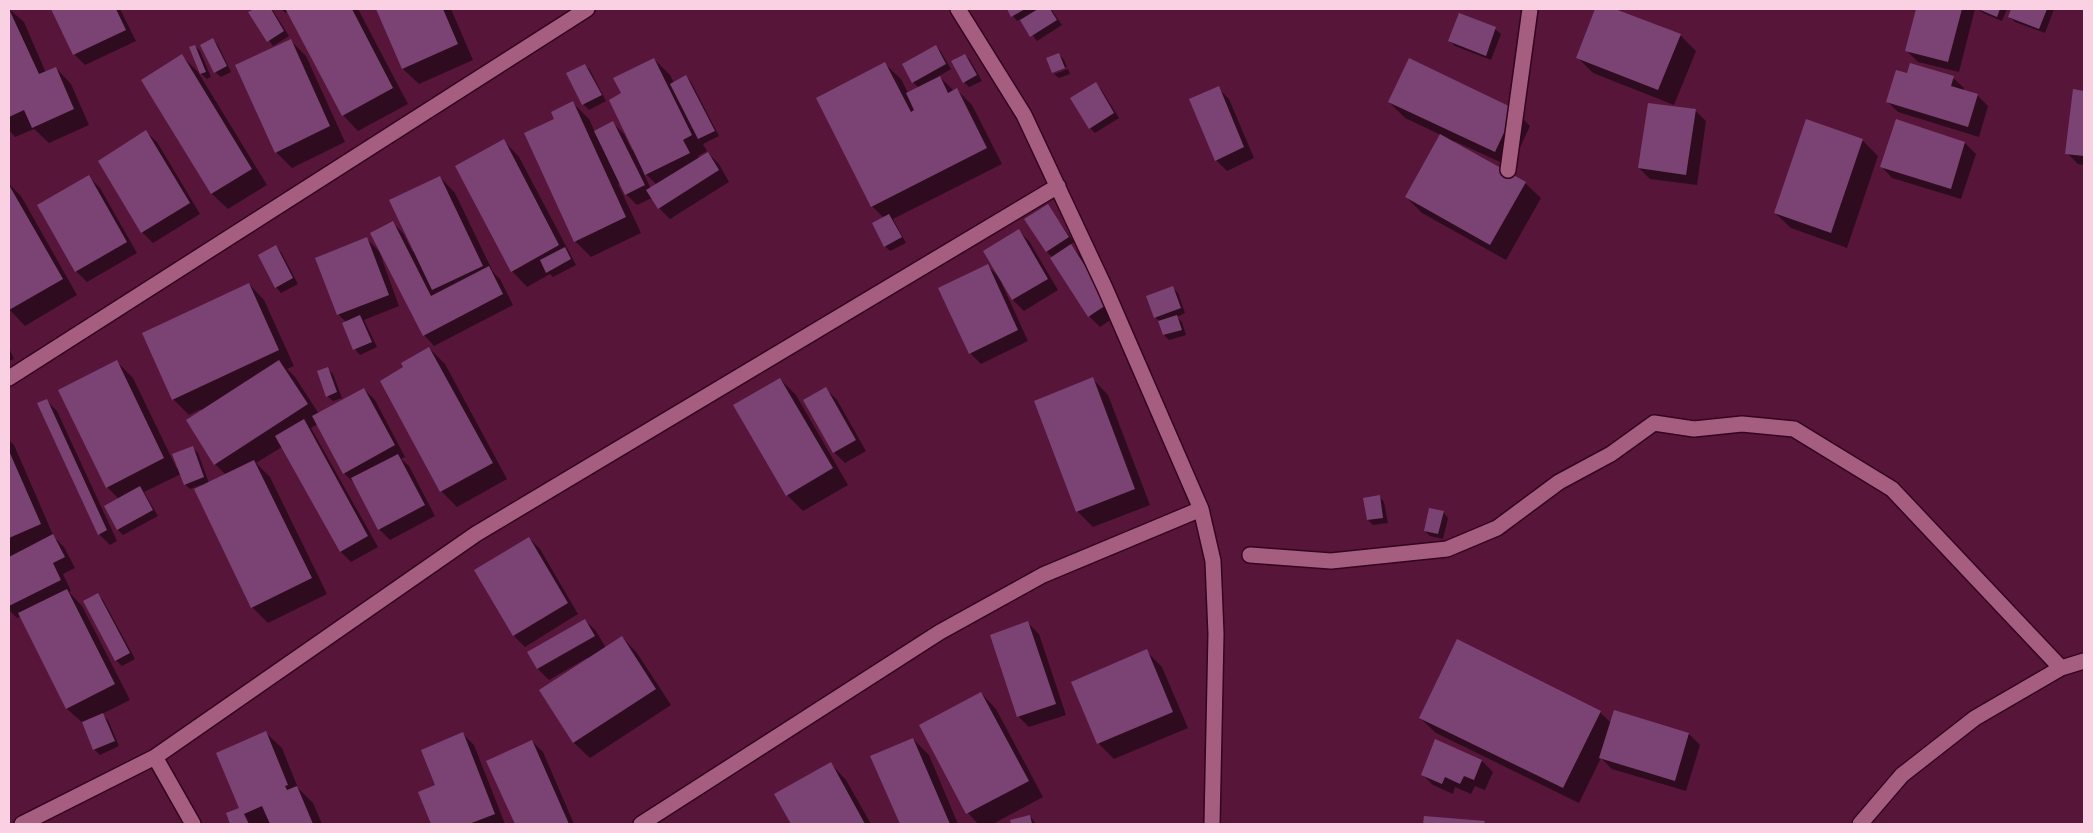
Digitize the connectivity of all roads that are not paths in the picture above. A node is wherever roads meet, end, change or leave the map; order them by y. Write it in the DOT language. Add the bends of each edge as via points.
graph roads {
  1 [pos="587,9"];
  2 [pos="958,9"];
  3 [pos="1530,9"];
  4 [pos="1508,170"];
  5 [pos="1058,186"];
  6 [pos="9,378"];
  7 [pos="1201,509"];
  8 [pos="1250,555"];
  9 [pos="2084,661"];
  10 [pos="2061,668"];
  11 [pos="155,757"];
  12 [pos="22,824"];
  13 [pos="193,824"];
  14 [pos="641,824"];
  15 [pos="1212,824"];
  16 [pos="1860,824"];
  1 -- 6 [label="street"];
  2 -- 5 [label="street" via="1024,115"];
  3 -- 4 [label="street"];
  5 -- 7 [label="street"];
  5 -- 11 [label="street" via="476,534"];
  7 -- 14 [label="street" via="1043,575 940,632"];
  7 -- 15 [label="street" via="1213,561 1216,634"];
  8 -- 10 [label="street" via="1331,561 1448,549 1497,528 1559,482 1611,454 1654,423 1694,429 1742,424 1794,429 1892,489"];
  9 -- 10 [label="street"];
  10 -- 16 [label="street" via="1975,718 1902,775"];
  11 -- 12 [label="street"];
  11 -- 13 [label="street"];
}
